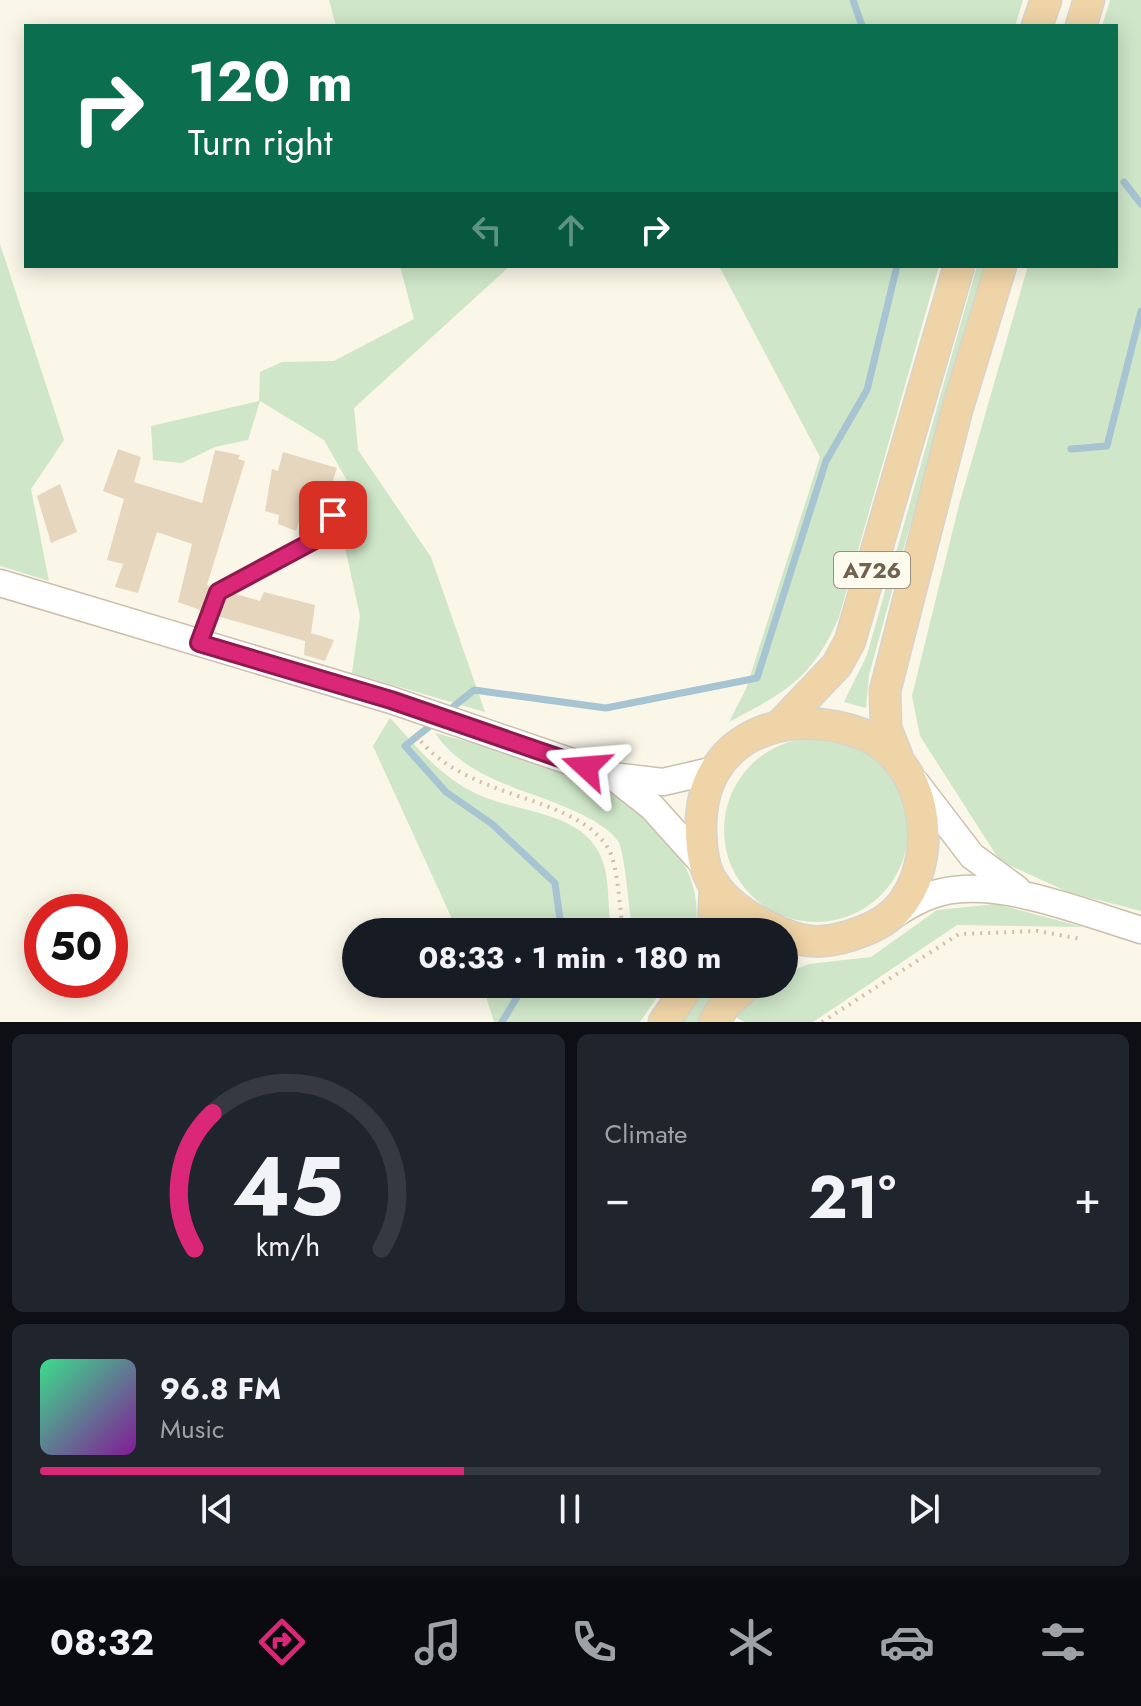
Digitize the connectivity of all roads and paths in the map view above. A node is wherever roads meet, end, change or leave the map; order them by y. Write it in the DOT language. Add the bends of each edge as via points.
graph roads {
  1 [pos="1046,0"];
  2 [pos="1089,0"];
  3 [pos="1038,24"];
  4 [pos="1082,24"];
  5 [pos="958,268"];
  6 [pos="1000,268"];
  7 [pos="333,515"];
  8 [pos="0,583"];
  9 [pos="199,643"];
  10 [pos="781,724"];
  11 [pos="415,733"];
  12 [pos="901,761"];
  13 [pos="715,770"];
  14 [pos="613,776"];
  15 [pos="710,876"];
  16 [pos="1031,898"];
  17 [pos="621,918"];
  18 [pos="712,918"];
  19 [pos="756,918"];
  20 [pos="886,920"];
  21 [pos="1141,930"];
  22 [pos="798,937"];
  23 [pos="1092,940"];
  24 [pos="819,943"];
  25 [pos="798,953"];
  26 [pos="680,998"];
  27 [pos="733,998"];
  28 [pos="664,1022"];
  29 [pos="714,1022"];
  30 [pos="822,1022"];
  1 -- 3 [label="highway"];
  2 -- 4 [label="highway"];
  5 -- 10 [label="highway, A726" via="850,641 837,665"];
  6 -- 12 [label="highway, A726" via="957,410 888,676 886,728"];
  7 -- 9 [label="lane" via="313,541 218,592"];
  8 -- 9 [label="main road"];
  9 -- 14 [label="main road" via="391,700"];
  10 -- 12 [label="highway, A726" via="838,727 871,738"];
  10 -- 13 [label="highway, A726" via="753,734"];
  11 -- 17 [label="path" via="430,755 479,784 562,813 593,831 610,849"];
  12 -- 16 [label="main road" via="972,856"];
  12 -- 20 [label="highway, A726" via="919,803 923,844 914,883"];
  13 -- 14 [label="main road" via="663,782"];
  13 -- 15 [label="highway, A726" via="701,817"];
  14 -- 15 [label="main road" via="652,807"];
  15 -- 18 [label="highway, A726"];
  15 -- 19 [label="highway, A726" via="733,905"];
  16 -- 20 [label="main road" via="981,889 942,892"];
  16 -- 21 [label="main road"];
  20 -- 24 [label="highway, A726"];
  22 -- 24 [label="highway, A726"];
  23 -- 30 [label="path" via="1038,931 959,934"];
  24 -- 25 [label="highway, A726"];
  26 -- 28 [label="highway"];
  27 -- 29 [label="highway"];
}
